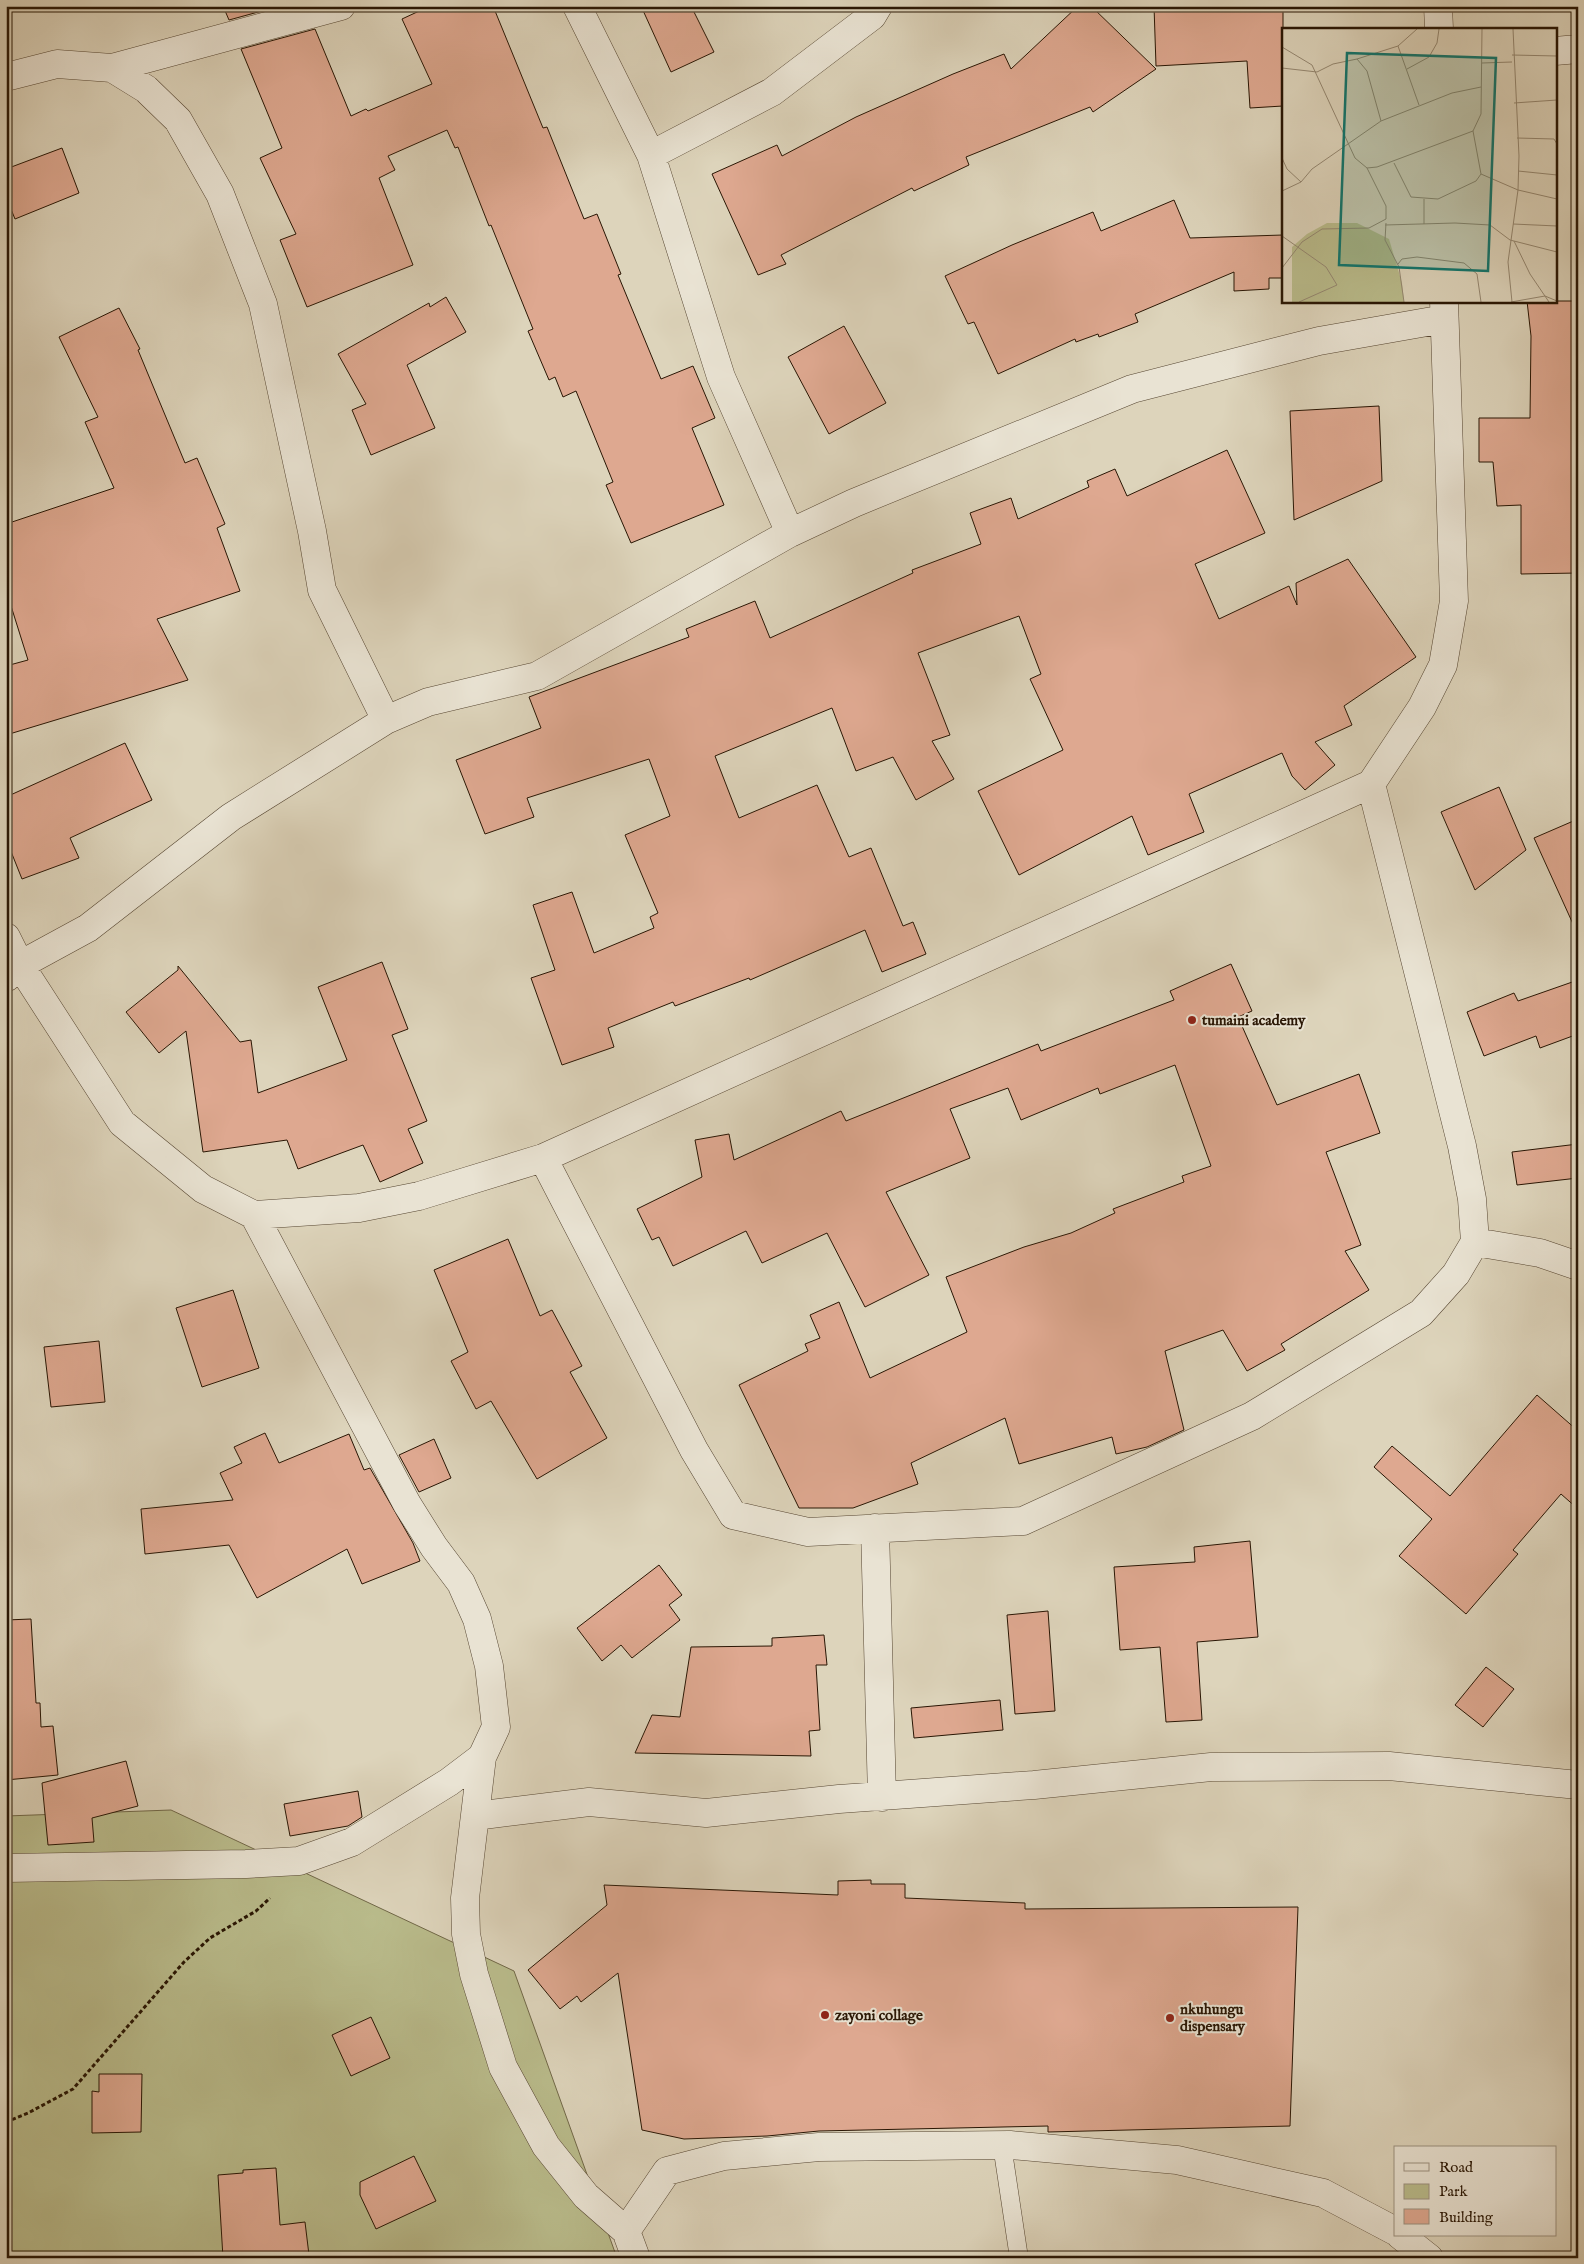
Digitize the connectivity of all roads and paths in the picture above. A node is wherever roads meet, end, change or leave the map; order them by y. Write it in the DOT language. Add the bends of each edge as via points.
graph roads {
  1 [pos="341,6"];
  2 [pos="577,6"];
  3 [pos="878,6"];
  4 [pos="1438,6"];
  5 [pos="1439,28"];
  6 [pos="1578,49"];
  7 [pos="1556,51"];
  8 [pos="112,68"];
  9 [pos="6,77"];
  10 [pos="651,155"];
  11 [pos="1444,310"];
  12 [pos="790,533"];
  13 [pos="386,720"];
  14 [pos="1370,784"];
  15 [pos="6,937"];
  16 [pos="13,971"];
  17 [pos="543,1158"];
  18 [pos="254,1215"];
  19 [pos="1475,1242"];
  20 [pos="1578,1266"];
  21 [pos="874,1528"];
  22 [pos="482,1757"];
  23 [pos="1578,1784"];
  24 [pos="882,1797"];
  25 [pos="475,1816"];
  26 [pos="6,1868"];
  27 [pos="277,1892"];
  28 [pos="6,2122"];
  29 [pos="1002,2146"];
  30 [pos="1394,2230"];
  31 [pos="626,2231"];
  32 [pos="1401,2236"];
  33 [pos="636,2258"];
  34 [pos="1019,2258"];
  35 [pos="1429,2258"];
  1 -- 8 [label="street"];
  2 -- 10 [label="street"];
  3 -- 10 [label="street" via="872,16 772,92"];
  4 -- 5 [label="street"];
  6 -- 7 [label="street"];
  8 -- 9 [label="street" via="57,64"];
  8 -- 13 [label="street" via="146,89 178,120 220,194 263,304 322,590"];
  10 -- 12 [label="street" via="721,377"];
  11 -- 12 [label="street" via="1132,389 854,503"];
  11 -- 14 [label="street" via="1454,601 1444,665 1422,707"];
  12 -- 13 [label="street" via="537,676 428,702"];
  13 -- 16 [label="street" via="231,817 88,928"];
  14 -- 17 [label="street"];
  14 -- 19 [label="street" via="1462,1146 1472,1198"];
  15 -- 16 [label="street"];
  16 -- 18 [label="street" via="122,1123 203,1189"];
  17 -- 18 [label="street" via="419,1196 359,1208"];
  17 -- 21 [label="street" via="694,1450 733,1515 808,1532"];
  18 -- 22 [label="street" via="407,1504 461,1583 477,1619 490,1666 496,1727"];
  19 -- 20 [label="street" via="1540,1253"];
  19 -- 21 [label="street" via="1456,1274 1421,1313 1252,1416 1023,1521"];
  21 -- 24 [label="street"];
  22 -- 25 [label="street"];
  22 -- 26 [label="street" via="449,1782 352,1842 299,1861"];
  23 -- 24 [label="street" via="1389,1766 1210,1767"];
  24 -- 25 [label="street" via="706,1813 589,1802"];
  25 -- 31 [label="street" via="464,1898 466,1934 474,1974 503,2067 546,2146 586,2196"];
  27 -- 28 [label="path" via="256,1911 210,1938 184,1962 73,2089"];
  29 -- 30 [label="street" via="1177,2160 1323,2192"];
  29 -- 31 [label="street" via="819,2147 724,2156 667,2171"];
  29 -- 34 [label="lane"];
  31 -- 33 [label="street"];
  32 -- 35 [label="street"];
}
